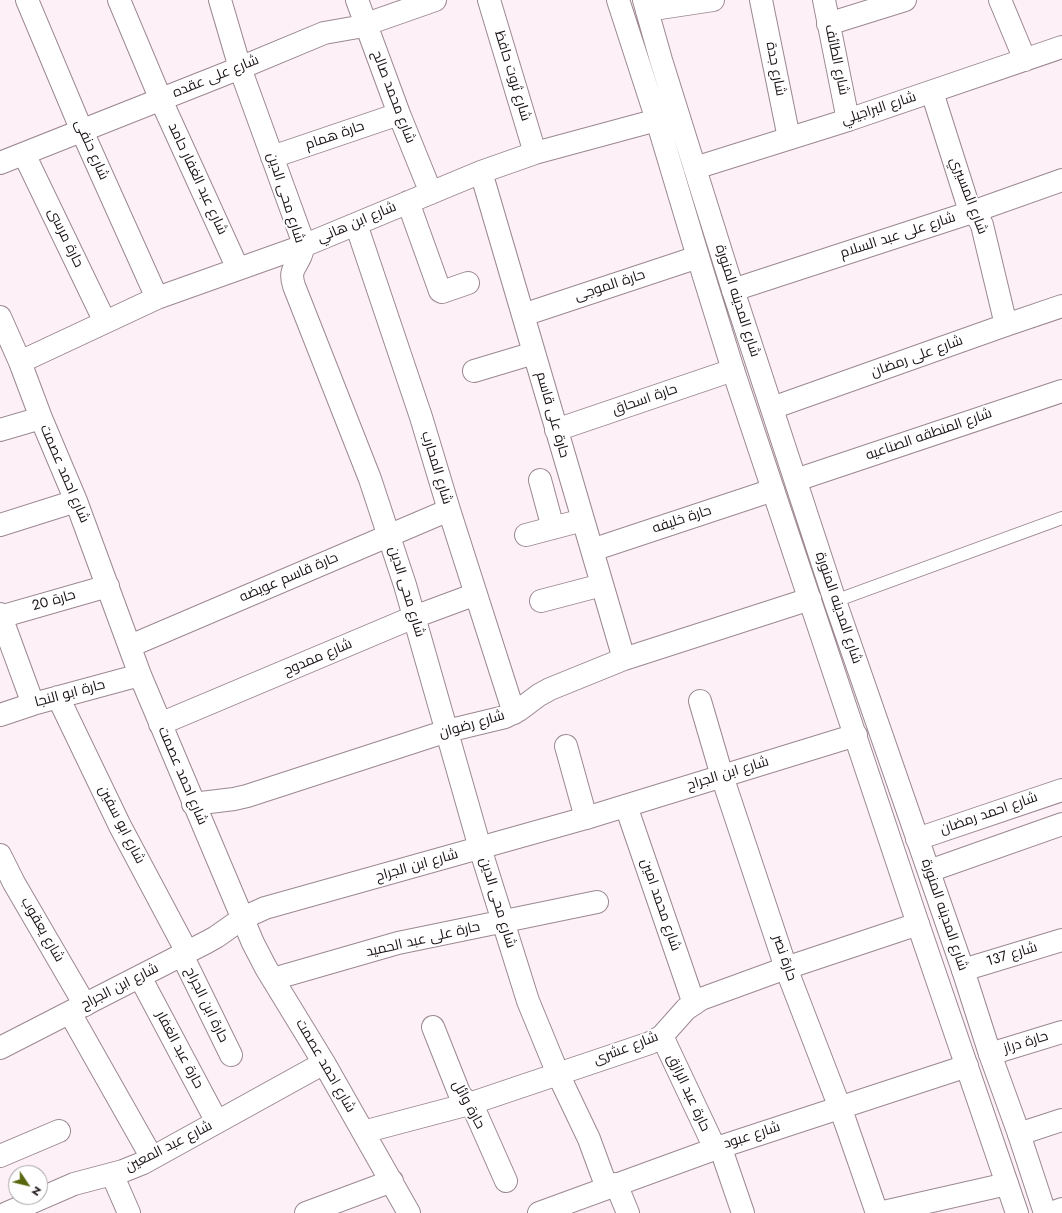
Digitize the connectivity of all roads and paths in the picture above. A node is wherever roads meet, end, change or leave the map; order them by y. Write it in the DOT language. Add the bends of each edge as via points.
graph roads {
  1 [pos="27,0"];
  2 [pos="119,0"];
  3 [pos="220,0"];
  4 [pos="357,0"];
  5 [pos="435,0"];
  6 [pos="489,0"];
  7 [pos="618,0"];
  8 [pos="713,0"];
  9 [pos="761,0"];
  10 [pos="824,0"];
  11 [pos="904,0"];
  12 [pos="1000,0"];
  13 [pos="646,5"];
  14 [pos="365,24"];
  15 [pos="828,24"];
  16 [pos="1062,47"];
  17 [pos="1025,60"];
  18 [pos="240,68"];
  19 [pos="932,92"];
  20 [pos="161,100"];
  21 [pos="399,114"];
  22 [pos="657,120"];
  23 [pos="848,120"];
  24 [pos="82,131"];
  25 [pos="789,138"];
  26 [pos="535,153"];
  27 [pos="24,154"];
  28 [pos="272,157"];
  29 [pos="0,163"];
  30 [pos="695,168"];
  31 [pos="481,172"];
  32 [pos="1062,180"];
  33 [pos="430,193"];
  34 [pos="408,202"];
  35 [pos="972,212"];
  36 [pos="356,224"];
  37 [pos="303,246"];
  38 [pos="698,257"];
  39 [pos="238,269"];
  40 [pos="468,283"];
  41 [pos="733,290"];
  42 [pos="157,298"];
  43 [pos="1062,306"];
  44 [pos="523,315"];
  45 [pos="0,317"];
  46 [pos="105,322"];
  47 [pos="1006,325"];
  48 [pos="534,353"];
  49 [pos="20,362"];
  50 [pos="734,370"];
  51 [pos="474,371"];
  52 [pos="1062,391"];
  53 [pos="772,408"];
  54 [pos="41,418"];
  55 [pos="0,430"];
  56 [pos="556,430"];
  57 [pos="540,480"];
  58 [pos="796,480"];
  59 [pos="773,490"];
  60 [pos="76,501"];
  61 [pos="449,510"];
  62 [pos="1062,518"];
  63 [pos="583,520"];
  64 [pos="0,525"];
  65 [pos="553,528"];
  66 [pos="388,535"];
  67 [pos="526,535"];
  68 [pos="592,550"];
  69 [pos="602,585"];
  70 [pos="108,586"];
  71 [pos="476,594"];
  72 [pos="810,599"];
  73 [pos="541,601"];
  74 [pos="835,601"];
  75 [pos="0,616"];
  76 [pos="414,617"];
  77 [pos="130,646"];
  78 [pos="624,659"];
  79 [pos="140,675"];
  80 [pos="58,697"];
  81 [pos="700,701"];
  82 [pos="33,704"];
  83 [pos="514,713"];
  84 [pos="0,715"];
  85 [pos="160,724"];
  86 [pos="447,732"];
  87 [pos="856,735"];
  88 [pos="566,746"];
  89 [pos="722,776"];
  90 [pos="1062,790"];
  91 [pos="193,804"];
  92 [pos="626,806"];
  93 [pos="586,818"];
  94 [pos="1062,824"];
  95 [pos="917,839"];
  96 [pos="480,848"];
  97 [pos="0,855"];
  98 [pos="929,871"];
  99 [pos="597,902"];
  100 [pos="242,918"];
  101 [pos="503,922"];
  102 [pos="918,924"];
  103 [pos="1062,940"];
  104 [pos="184,954"];
  105 [pos="786,968"];
  106 [pos="963,970"];
  107 [pos="140,977"];
  108 [pos="273,979"];
  109 [pos="694,1004"];
  110 [pos="77,1009"];
  111 [pos="433,1027"];
  112 [pos="1062,1032"];
  113 [pos="662,1036"];
  114 [pos="0,1048"];
  115 [pos="990,1054"];
  116 [pos="231,1055"];
  117 [pos="324,1063"];
  118 [pos="967,1066"];
  119 [pos="558,1074"];
  120 [pos="469,1104"];
  121 [pos="839,1107"];
  122 [pos="1062,1120"];
  123 [pos="217,1122"];
  124 [pos="59,1131"];
  125 [pos="363,1132"];
  126 [pos="1019,1134"];
  127 [pos="720,1147"];
  128 [pos="0,1156"];
  129 [pos="152,1158"];
  130 [pos="112,1174"];
  131 [pos="392,1181"];
  132 [pos="506,1181"];
  133 [pos="1008,1184"];
  134 [pos="611,1186"];
  135 [pos="1062,1209"];
  136 [pos="7,1213"];
  137 [pos="129,1213"];
  138 [pos="306,1213"];
  139 [pos="409,1213"];
  140 [pos="539,1213"];
  141 [pos="628,1213"];
  142 [pos="744,1213"];
  143 [pos="878,1213"];
  144 [pos="1017,1213"];
  145 [pos="1045,1213"];
  146 [pos="1051,1213"];
  1 -- 24 [label="street, شارع حنفى"];
  2 -- 20 [label="street, شارع عبد الغفار حامد"];
  3 -- 18 [label="street, شارع محى الدين"];
  4 -- 14 [label="street, شارع محمد صالح"];
  5 -- 14 [label="street, شارع على عقده"];
  6 -- 26 [label="street, شارع ثروت حافظ"];
  7 -- 22 [label="street, شارع المدينه المنورة"];
  8 -- 13 [label="street"];
  9 -- 25 [label="street, شارع جدة"];
  10 -- 15 [label="street, شارع الطائف"];
  11 -- 15 [label="street"];
  12 -- 17 [label="street"];
  13 -- 30 [label="street, شارع المدينه المنورة"];
  14 -- 18 [label="street, شارع على عقده" via="324,33"];
  14 -- 21 [label="street, شارع محمد صالح"];
  15 -- 23 [label="street, شارع الطائف"];
  16 -- 17 [label="street, شارع البراجيلي"];
  17 -- 19 [label="street, شارع البراجيلي"];
  18 -- 20 [label="street, شارع على عقده"];
  18 -- 28 [label="street, شارع محى الدين"];
  19 -- 23 [label="street, شارع البراجيلي"];
  19 -- 35 [label="street, شارع المسيري"];
  20 -- 24 [label="street, شارع على عقده"];
  20 -- 39 [label="street, شارع عبد الغفار حامد"];
  21 -- 28 [label="street, حارة همام"];
  21 -- 33 [label="street, شارع محمد صالح"];
  22 -- 26 [label="street, شارع ابن هاني"];
  22 -- 38 [label="street, شارع المدينه المنورة"];
  23 -- 25 [label="street, شارع البراجيلي"];
  24 -- 27 [label="street, شارع على عقده"];
  24 -- 42 [label="street, شارع حنفى"];
  25 -- 30 [label="street, شارع البراجيلي"];
  26 -- 31 [label="street, شارع ابن هاني"];
  27 -- 29 [label="street, شارع على عقده"];
  27 -- 46 [label="street, حارة مرسى"];
  28 -- 37 [label="street, شارع محى الدين"];
  30 -- 41 [label="street, شارع المدينه المنورة"];
  31 -- 33 [label="street, شارع ابن هاني"];
  31 -- 44 [label="street, حارة على قاسم"];
  32 -- 35 [label="street, شارع على عبد السلام"];
  33 -- 34 [label="street, شارع ابن هاني"];
  34 -- 36 [label="street, شارع ابن هاني"];
  34 -- 40 [label="street" via="440,291"];
  35 -- 41 [label="street, شارع على عبد السلام"];
  35 -- 47 [label="street, شارع المسيري" via="982,225"];
  36 -- 37 [label="street, شارع ابن هاني"];
  36 -- 61 [label="street, شارع المحارب" via="421,417"];
  37 -- 39 [label="street, شارع ابن هاني"];
  37 -- 66 [label="street, شارع محى الدين" via="292,270 292,278 370,479"];
  38 -- 44 [label="street, حارة الموجى"];
  38 -- 50 [label="street, شارع المدينه المنورة"];
  39 -- 42 [label="street, شارع ابن هاني"];
  41 -- 53 [label="street, شارع المدينه المنورة"];
  42 -- 46 [label="street, شارع ابن هاني"];
  43 -- 47 [label="street, شارع على رمضان"];
  44 -- 48 [label="street, حارة على قاسم"];
  45 -- 49 [label="street, شارع احمد عصمت"];
  46 -- 49 [label="street, شارع ابن هاني"];
  47 -- 53 [label="street, شارع على رمضان"];
  48 -- 51 [label="street"];
  48 -- 56 [label="street, حارة على قاسم"];
  49 -- 54 [label="street, شارع احمد عصمت"];
  50 -- 56 [label="street, حارة اسحاق"];
  50 -- 59 [label="street, شارع المدينه المنورة"];
  52 -- 58 [label="street, شارع المنطقه الصناعيه"];
  53 -- 58 [label="street, شارع المدينه المنورة"];
  54 -- 55 [label="street"];
  54 -- 60 [label="street, شارع احمد عصمت"];
  56 -- 63 [label="street, حارة على قاسم"];
  57 -- 65 [label="street"];
  58 -- 74 [label="street, شارع المدينه المنورة"];
  59 -- 68 [label="street, حارة خليفه"];
  59 -- 72 [label="street, شارع المدينه المنورة"];
  60 -- 64 [label="street"];
  60 -- 70 [label="street, شارع احمد عصمت"];
  61 -- 66 [label="street, حارة قاسم عويضه"];
  61 -- 71 [label="street, شارع المحارب"];
  62 -- 74 [label="lane"];
  63 -- 65 [label="street"];
  63 -- 68 [label="street, حارة على قاسم"];
  65 -- 67 [label="street"];
  66 -- 76 [label="street, شارع محى الدين"];
  66 -- 77 [label="street, حارة قاسم عويضه"];
  68 -- 69 [label="street, حارة على قاسم"];
  69 -- 73 [label="street"];
  69 -- 78 [label="street, حارة على قاسم"];
  70 -- 75 [label="street, حارة 20"];
  70 -- 77 [label="street, شارع احمد عصمت"];
  71 -- 76 [label="street, شارع ممدوح"];
  71 -- 83 [label="street, شارع المحارب"];
  72 -- 78 [label="street, شارع رضوان"];
  72 -- 87 [label="street, شارع المدينه المنورة"];
  74 -- 95 [label="street, شارع المدينه المنورة"];
  75 -- 82 [label="street"];
  76 -- 85 [label="street, شارع ممدوح"];
  76 -- 86 [label="street, شارع محى الدين"];
  77 -- 79 [label="street, شارع احمد عصمت"];
  78 -- 83 [label="street, شارع رضوان" via="550,689"];
  79 -- 80 [label="street, حارة ابو النجا"];
  79 -- 85 [label="street, شارع احمد عصمت"];
  80 -- 82 [label="street, حارة ابو النجا"];
  80 -- 104 [label="street, شارع ابو سفين"];
  81 -- 89 [label="street, حارة نصر"];
  82 -- 84 [label="street, حارة ابو النجا"];
  83 -- 86 [label="street, شارع رضوان"];
  85 -- 91 [label="street, شارع احمد عصمت"];
  86 -- 91 [label="street, شارع رضوان" via="247,796"];
  86 -- 96 [label="street, شارع محى الدين"];
  87 -- 89 [label="street, شارع ابن الجراح"];
  87 -- 102 [label="street, شارع المدينه المنورة"];
  88 -- 93 [label="street"];
  89 -- 92 [label="street, شارع ابن الجراح"];
  89 -- 105 [label="street, حارة نصر"];
  90 -- 95 [label="street, شارع احمد رمضان"];
  91 -- 100 [label="street, شارع احمد عصمت"];
  92 -- 93 [label="street, شارع ابن الجراح"];
  92 -- 109 [label="street, شارع محمد امين"];
  93 -- 96 [label="street, شارع ابن الجراح"];
  94 -- 98 [label="street"];
  95 -- 98 [label="street, شارع المدينه المنورة"];
  96 -- 100 [label="street, شارع ابن الجراح" via="265,908"];
  96 -- 101 [label="street, شارع محى الدين"];
  97 -- 110 [label="street, شارع يعقوب"];
  98 -- 106 [label="street, شارع المدينه المنورة"];
  99 -- 101 [label="street, حارة على عبد الحميد"];
  100 -- 104 [label="street, شارع ابن الجراح" via="216,937"];
  100 -- 108 [label="street, شارع احمد عصمت"];
  101 -- 108 [label="street, حارة على عبد الحميد" via="398,944"];
  101 -- 119 [label="street, شارع محى الدين" via="532,1012"];
  102 -- 105 [label="street, شارع عشرى"];
  102 -- 118 [label="street, شارع المدينه المنورة"];
  103 -- 106 [label="street, شارع 137"];
  104 -- 107 [label="street, شارع ابن الجراح"];
  104 -- 116 [label="street, حارة ابن الجراح"];
  105 -- 109 [label="street, شارع عشرى"];
  105 -- 121 [label="street, حارة نصر"];
  106 -- 115 [label="street, شارع المدينه المنورة"];
  107 -- 110 [label="street, شارع ابن الجراح"];
  107 -- 123 [label="street, حارة عبد الغفار"];
  108 -- 117 [label="street, شارع احمد عصمت"];
  109 -- 113 [label="street, شارع عشرى" via="686,1009"];
  110 -- 114 [label="street, شارع ابن الجراح"];
  110 -- 129 [label="street, شارع يعقوب"];
  111 -- 120 [label="street, حارة وائل" via="460,1095"];
  112 -- 115 [label="street, حارة دراز"];
  113 -- 119 [label="street, شارع عشرى" via="650,1043"];
  113 -- 127 [label="street, حارة عبد الرازق" via="711,1140 714,1145"];
  115 -- 126 [label="street, شارع المدينه المنورة"];
  117 -- 123 [label="street, شارع عبد المعين"];
  117 -- 125 [label="street, شارع احمد عصمت"];
  118 -- 121 [label="street, شارع عبود"];
  118 -- 133 [label="street, شارع المدينه المنورة"];
  119 -- 120 [label="street, شارع عشرى"];
  119 -- 134 [label="street, شارع محى الدين"];
  120 -- 125 [label="street, شارع عشرى"];
  120 -- 132 [label="street, حارة وائل"];
  121 -- 127 [label="street, شارع عبود"];
  121 -- 143 [label="street, حارة نصر"];
  122 -- 126 [label="street"];
  123 -- 129 [label="street, شارع عبد المعين"];
  124 -- 128 [label="street"];
  125 -- 131 [label="street, شارع احمد عصمت"];
  126 -- 145 [label="street, شارع المدينه المنورة"];
  127 -- 134 [label="street, شارع عبود"];
  127 -- 142 [label="street, حارة عبد الرازق"];
  129 -- 130 [label="street, شارع عبد المعين" via="134,1168"];
  130 -- 136 [label="street, شارع عبد المعين" via="74,1184"];
  130 -- 137 [label="street"];
  131 -- 138 [label="street"];
  131 -- 139 [label="street, شارع احمد عصمت"];
  133 -- 143 [label="street"];
  133 -- 144 [label="street, شارع المدينه المنورة"];
  134 -- 140 [label="street, شارع عبود"];
  134 -- 141 [label="street, شارع محى الدين"];
  135 -- 146 [label="street"];
}
